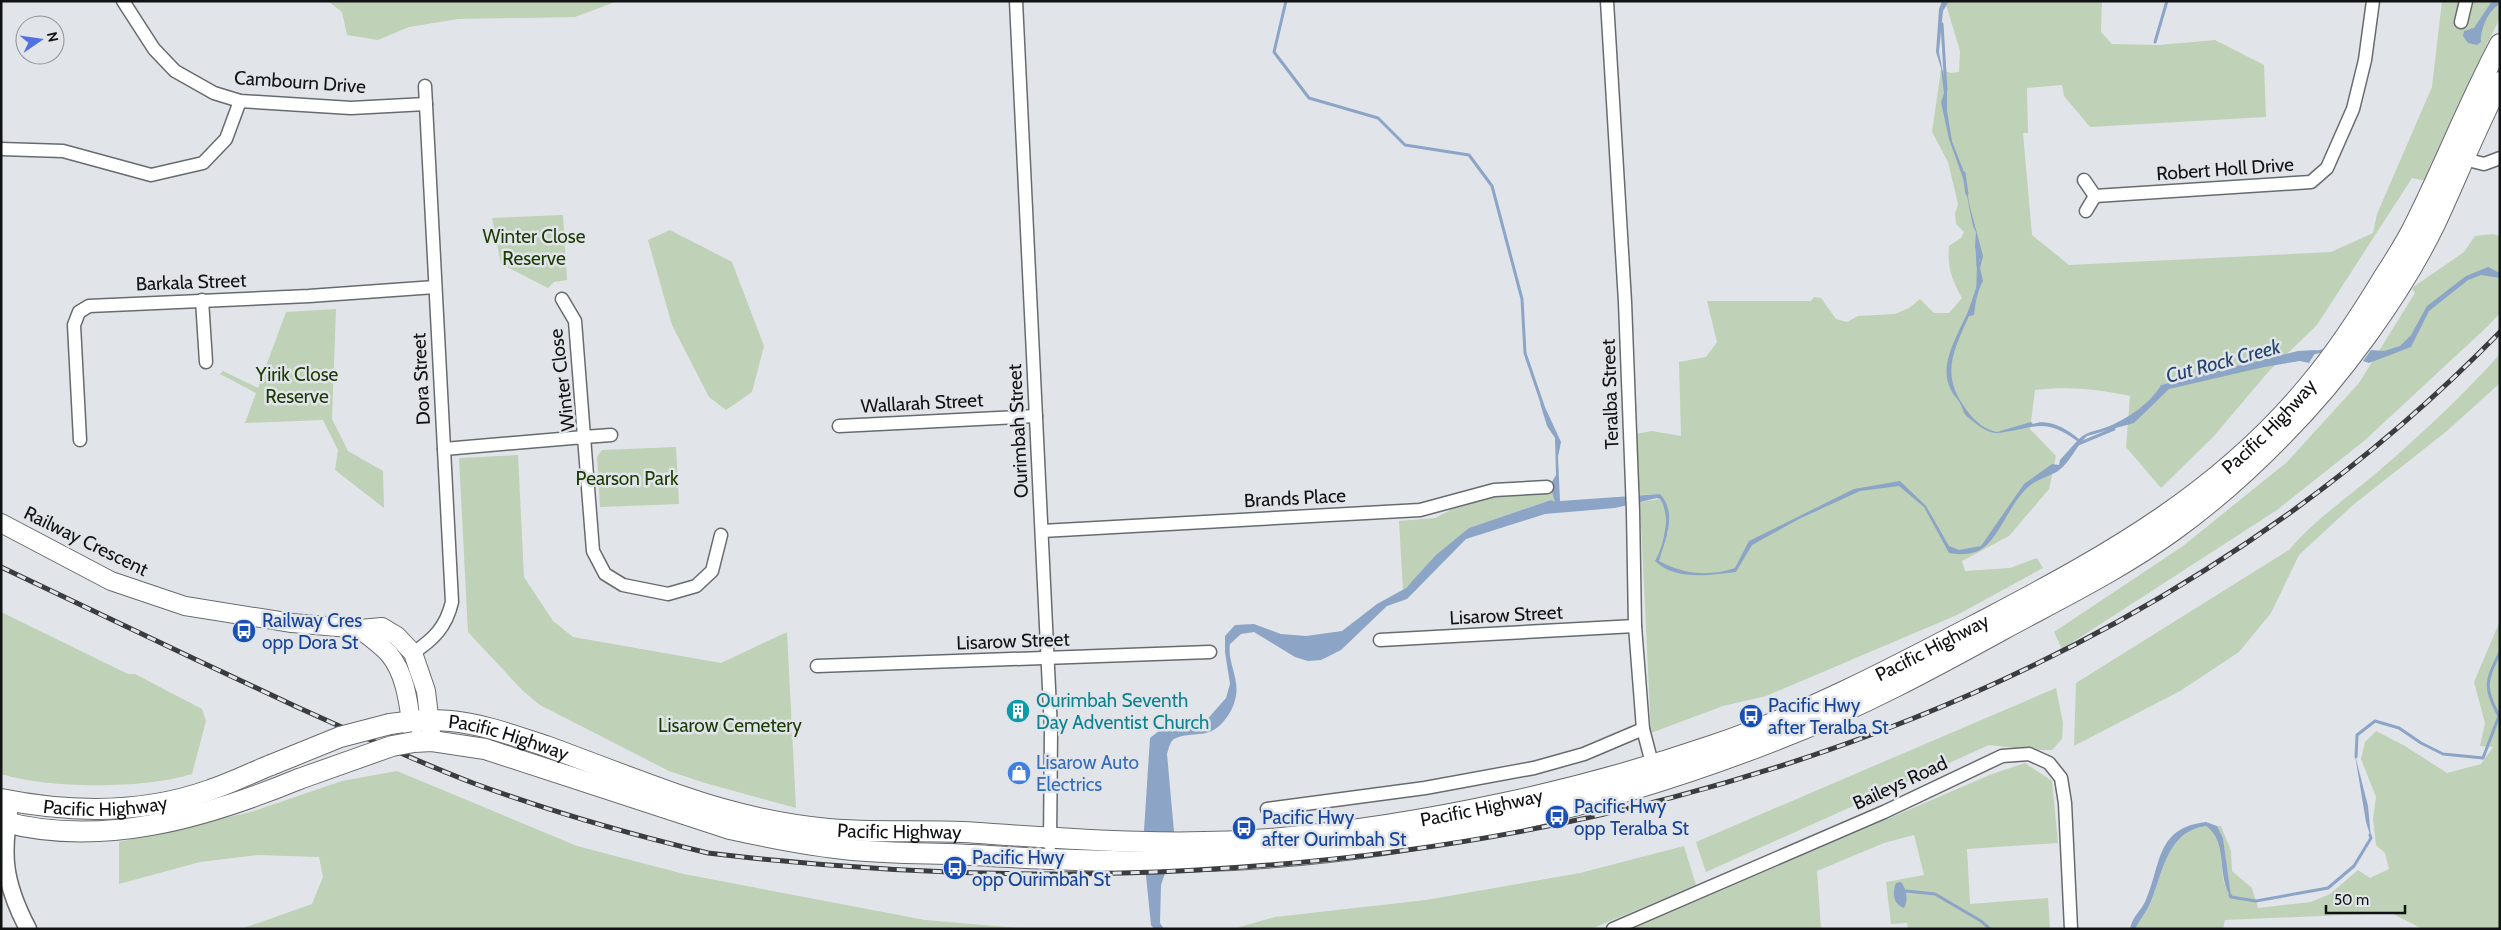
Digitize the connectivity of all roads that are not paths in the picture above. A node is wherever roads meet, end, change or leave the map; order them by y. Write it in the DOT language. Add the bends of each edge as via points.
graph roads {
  1 [pos="123,1"];
  2 [pos="1016,1"];
  3 [pos="1607,1"];
  4 [pos="2373,1"];
  5 [pos="2466,1"];
  6 [pos="2461,22"];
  7 [pos="2500,44"];
  8 [pos="2500,82"];
  9 [pos="425,86"];
  10 [pos="240,100"];
  11 [pos="426,104"];
  12 [pos="1,149"];
  13 [pos="2500,158"];
  14 [pos="2464,159"];
  15 [pos="2084,180"];
  16 [pos="2095,196"];
  17 [pos="2086,211"];
  18 [pos="434,287"];
  19 [pos="562,299"];
  20 [pos="202,300"];
  21 [pos="2370,315"];
  22 [pos="206,362"];
  23 [pos="1036,416"];
  24 [pos="839,426"];
  25 [pos="611,435"];
  26 [pos="584,437"];
  27 [pos="80,440"];
  28 [pos="444,449"];
  29 [pos="1547,488"];
  30 [pos="1,523"];
  31 [pos="1042,531"];
  32 [pos="721,535"];
  33 [pos="1635,626"];
  34 [pos="360,629"];
  35 [pos="1380,640"];
  36 [pos="1210,652"];
  37 [pos="413,653"];
  38 [pos="1048,658"];
  39 [pos="817,666"];
  40 [pos="400,674"];
  41 [pos="420,720"];
  42 [pos="1642,729"];
  43 [pos="423,742"];
  44 [pos="1654,773"];
  45 [pos="6,800"];
  46 [pos="1268,809"];
  47 [pos="4,822"];
  48 [pos="1050,838"];
  49 [pos="1184,851"];
  50 [pos="1050,859"];
  51 [pos="28,929"];
  52 [pos="1612,929"];
  53 [pos="2071,929"];
  1 -- 10 [label="street, Cambourn Drive" via="154,49 175,71 214,93"];
  2 -- 23 [label="street, Ourimbah Street"];
  3 -- 33 [label="street, Teralba Street" via="1625,302"];
  4 -- 16 [label="street, Robert Holl Drive" via="2365,60 2352,109 2327,168 2312,182"];
  5 -- 6 [label="street"];
  7 -- 21 [label="main road, Pacific Highway"];
  8 -- 14 [label="main road, Pacific Highway"];
  9 -- 11 [label="street, Dora Street"];
  10 -- 11 [label="street, Cambourn Drive" via="351,108"];
  10 -- 12 [label="street" via="226,139 203,163 151,175 63,151"];
  11 -- 18 [label="street, Dora Street"];
  13 -- 14 [label="street" via="2484,164"];
  14 -- 21 [label="main road, Pacific Highway" via="2432,229 2393,296"];
  15 -- 16 [label="street"];
  16 -- 17 [label="street"];
  18 -- 20 [label="street, Barkala Street"];
  18 -- 28 [label="street, Dora Street"];
  19 -- 26 [label="street, Winter Close" via="574,321"];
  20 -- 22 [label="street"];
  20 -- 27 [label="street, Barkala Street" via="105,304 89,306 79,312 74,325"];
  21 -- 44 [label="main road, Pacific Highway" via="2316,389 2198,493 2124,544 1923,652 1820,702"];
  23 -- 24 [label="street, Wallarah Street"];
  23 -- 31 [label="street, Ourimbah Street"];
  25 -- 26 [label="street, Winter Close"];
  26 -- 28 [label="street"];
  26 -- 32 [label="street" via="593,551 605,574 623,585 668,594 696,586 712,571"];
  28 -- 37 [label="street, Dora Street" via="452,602 449,616 435,637"];
  29 -- 31 [label="street, Brands Place" via="1494,490 1420,510"];
  30 -- 34 [label="main road, Railway Crescent" via="111,581 159,599 240,616"];
  31 -- 38 [label="street, Ourimbah Street"];
  33 -- 35 [label="street, Lisarow Street"];
  33 -- 42 [label="street, Teralba Street"];
  34 -- 37 [label="main road, Railway Crescent" via="382,627 397,636"];
  34 -- 40 [label="main road, Railway Crescent" via="389,654"];
  36 -- 38 [label="street, Lisarow Street"];
  37 -- 40 [label="main road" via="405,658"];
  37 -- 41 [label="main road, Railway Crescent" via="422,678"];
  38 -- 39 [label="street, Lisarow Street"];
  38 -- 48 [label="street, Ourimbah Street"];
  40 -- 41 [label="main road, Railway Crescent"];
  41 -- 43 [label="main road, Railway Crescent"];
  41 -- 45 [label="main road, Pacific Highway, bridge" via="340,737 210,790 182,798 126,808 69,808"];
  41 -- 48 [label="main road, Pacific Highway" via="494,729 690,800 762,819 829,829"];
  42 -- 44 [label="street, Teralba Street"];
  42 -- 46 [label="street, Pacific Highway" via="1584,754 1534,768 1425,788"];
  43 -- 47 [label="main road, Pacific Highway, bridge" via="392,746 216,809 142,827 70,831"];
  43 -- 50 [label="main road, Pacific Highway" via="504,754 713,823 772,838 861,851"];
  44 -- 49 [label="main road, Pacific Highway" via="1571,786 1382,825"];
  45 -- 47 [label="street"];
  47 -- 51 [label="street" via="9,885"];
  48 -- 49 [label="main road, Pacific Highway" via="1133,841"];
  48 -- 50 [label="street, Ourimbah Street"];
  49 -- 50 [label="main road, Pacific Highway" via="1132,861"];
  52 -- 53 [label="street, Baileys Road" via="1884,812 2002,756 2029,754 2048,763 2061,778"];
}
